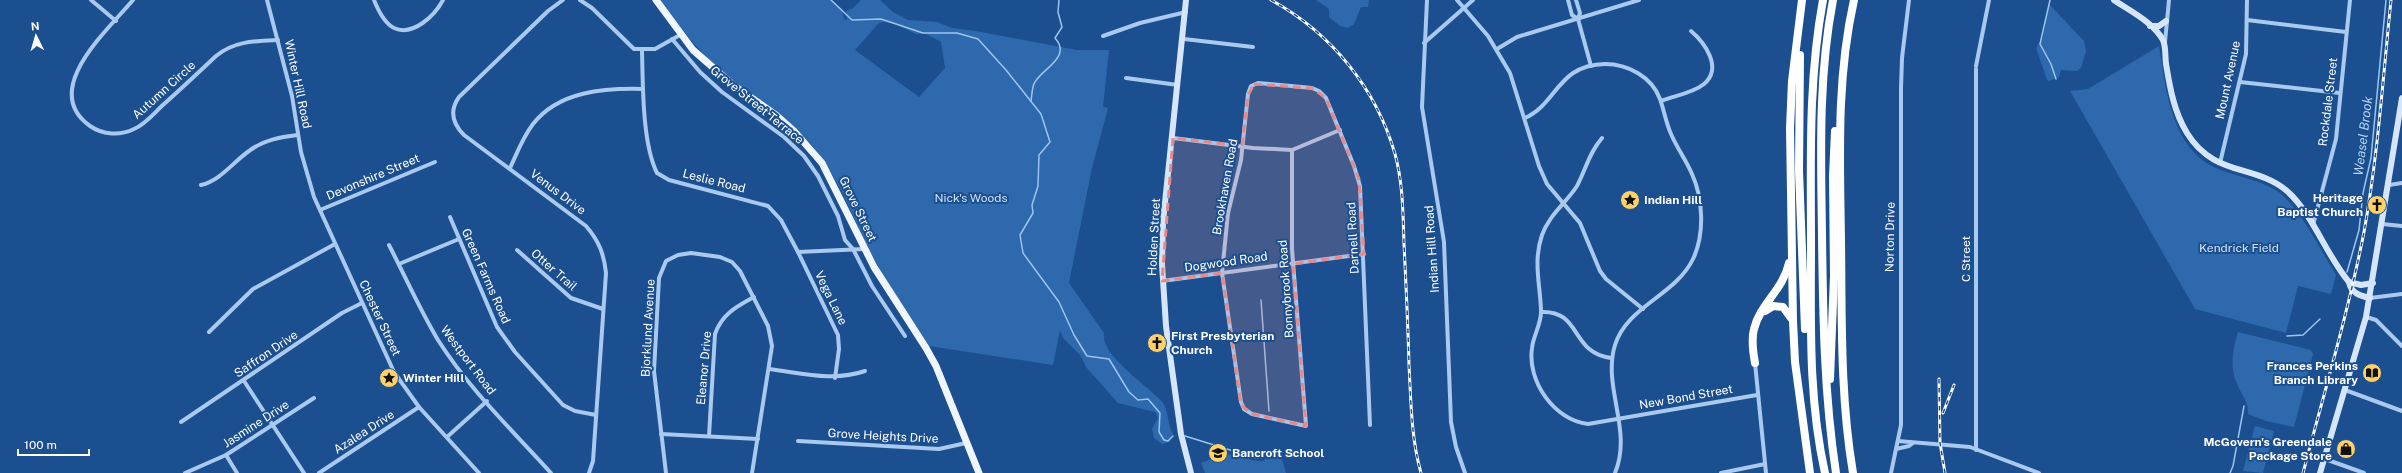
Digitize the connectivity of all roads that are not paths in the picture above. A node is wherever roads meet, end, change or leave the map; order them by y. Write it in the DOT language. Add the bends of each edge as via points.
graph roads {
  1 [pos="91,0"];
  2 [pos="133,0"];
  3 [pos="267,0"];
  4 [pos="374,0"];
  5 [pos="443,0"];
  6 [pos="563,0"];
  7 [pos="580,0"];
  8 [pos="656,0"];
  9 [pos="1186,0"];
  10 [pos="1427,0"];
  11 [pos="1457,0"];
  12 [pos="1473,0"];
  13 [pos="1568,0"];
  14 [pos="1576,0"];
  15 [pos="1639,0"];
  16 [pos="1803,0"];
  17 [pos="1823,0"];
  18 [pos="1833,0"];
  19 [pos="1854,0"];
  20 [pos="1909,0"];
  21 [pos="1989,0"];
  22 [pos="2114,0"];
  23 [pos="2169,0"];
  24 [pos="2247,0"];
  25 [pos="2350,0"];
  26 [pos="1465,8"];
  27 [pos="1186,12"];
  28 [pos="1578,19"];
  29 [pos="2247,20"];
  30 [pos="116,21"];
  31 [pos="2166,21"];
  32 [pos="2150,26"];
  33 [pos="1691,31"];
  34 [pos="2346,32"];
  35 [pos="680,35"];
  36 [pos="1103,36"];
  37 [pos="672,39"];
  38 [pos="1184,39"];
  39 [pos="278,40"];
  40 [pos="1424,43"];
  41 [pos="2165,44"];
  42 [pos="1253,47"];
  43 [pos="1497,49"];
  44 [pos="642,51"];
  45 [pos="1592,66"];
  46 [pos="1126,78"];
  47 [pos="1842,79"];
  48 [pos="2240,82"];
  49 [pos="1178,84"];
  50 [pos="1290,86"];
  51 [pos="643,89"];
  52 [pos="2340,93"];
  53 [pos="2402,98"];
  54 [pos="1661,101"];
  55 [pos="2401,115"];
  56 [pos="1525,118"];
  57 [pos="1340,130"];
  58 [pos="298,135"];
  59 [pos="1173,138"];
  60 [pos="1602,138"];
  61 [pos="1242,146"];
  62 [pos="1292,150"];
  63 [pos="435,162"];
  64 [pos="2220,163"];
  65 [pos="510,168"];
  66 [pos="2402,183"];
  67 [pos="201,185"];
  68 [pos="2389,185"];
  69 [pos="314,197"];
  70 [pos="1563,202"];
  71 [pos="320,210"];
  72 [pos="450,217"];
  73 [pos="2382,224"];
  74 [pos="2402,226"];
  75 [pos="2313,227"];
  76 [pos="459,239"];
  77 [pos="335,244"];
  78 [pos="389,245"];
  79 [pos="1792,248"];
  80 [pos="853,249"];
  81 [pos="864,249"];
  82 [pos="517,250"];
  83 [pos="798,252"];
  84 [pos="1364,254"];
  85 [pos="399,264"];
  86 [pos="1293,264"];
  87 [pos="1222,273"];
  88 [pos="1162,281"];
  89 [pos="2348,282"];
  90 [pos="2373,283"];
  91 [pos="2402,294"];
  92 [pos="754,297"];
  93 [pos="2370,298"];
  94 [pos="362,304"];
  95 [pos="603,309"];
  96 [pos="1643,309"];
  97 [pos="1541,312"];
  98 [pos="2366,317"];
  99 [pos="1759,318"];
  100 [pos="1793,323"];
  101 [pos="209,332"];
  102 [pos="905,336"];
  103 [pos="2402,346"];
  104 [pos="1611,358"];
  105 [pos="1810,360"];
  106 [pos="1755,363"];
  107 [pos="769,369"];
  108 [pos="865,371"];
  109 [pos="835,378"];
  110 [pos="244,381"];
  111 [pos="2345,390"];
  112 [pos="1757,395"];
  113 [pos="314,398"];
  114 [pos="487,401"];
  115 [pos="419,407"];
  116 [pos="1827,409"];
  117 [pos="2402,411"];
  118 [pos="596,415"];
  119 [pos="1619,420"];
  120 [pos="181,422"];
  121 [pos="1370,425"];
  122 [pos="273,426"];
  123 [pos="1306,426"];
  124 [pos="661,434"];
  125 [pos="709,436"];
  126 [pos="447,437"];
  127 [pos="758,439"];
  128 [pos="1898,440"];
  129 [pos="798,441"];
  130 [pos="966,443"];
  131 [pos="1913,443"];
  132 [pos="1896,449"];
  133 [pos="1976,450"];
  134 [pos="226,455"];
  135 [pos="2325,459"];
  136 [pos="1765,464"];
  137 [pos="185,473"];
  138 [pos="237,473"];
  139 [pos="304,473"];
  140 [pos="319,473"];
  141 [pos="479,473"];
  142 [pos="551,473"];
  143 [pos="589,473"];
  144 [pos="666,473"];
  145 [pos="752,473"];
  146 [pos="979,473"];
  147 [pos="1191,473"];
  148 [pos="1465,473"];
  149 [pos="1615,473"];
  150 [pos="1721,473"];
  151 [pos="1766,473"];
  152 [pos="1810,473"];
  153 [pos="1825,473"];
  154 [pos="1836,473"];
  155 [pos="1853,473"];
  156 [pos="1892,473"];
  157 [pos="2039,473"];
  158 [pos="2320,473"];
  159 [pos="2364,473"];
  1 -- 30 [label="street"];
  2 -- 30 [label="street, Autumn Circle"];
  3 -- 39 [label="street, Winter Hill Road"];
  4 -- 5 [label="street" via="386,22 401,30 422,23"];
  6 -- 65 [label="street, Venus Drive" via="536,22 459,97 455,105 453,117 459,130"];
  7 -- 44 [label="street" via="592,8 627,44"];
  8 -- 35 [label="main road, Grove Street"];
  9 -- 27 [label="main road, Holden Street"];
  10 -- 40 [label="street, Indian Hill Road"];
  11 -- 26 [label="street"];
  12 -- 26 [label="street"];
  13 -- 28 [label="street" via="1572,15"];
  14 -- 28 [label="street" via="1580,13"];
  15 -- 28 [label="street"];
  16 -- 79 [label="highway" via="1792,81"];
  16 -- 105 [label="highway" via="1799,178 1802,288 1806,345"];
  17 -- 105 [label="highway" via="1810,128"];
  18 -- 116 [label="highway" via="1821,105 1823,316"];
  19 -- 47 [label="highway"];
  20 -- 128 [label="street, Norton Drive" via="1901,88 1901,410"];
  21 -- 133 [label="street, C Street" via="1976,68"];
  22 -- 32 [label="main road"];
  23 -- 31 [label="street"];
  24 -- 29 [label="street, Mount Avenue"];
  25 -- 34 [label="street, Rockdale Street"];
  26 -- 40 [label="street"];
  26 -- 43 [label="street"];
  27 -- 36 [label="street" via="1140,23"];
  27 -- 38 [label="main road, Holden Street"];
  28 -- 43 [label="street" via="1517,37"];
  28 -- 45 [label="street"];
  29 -- 34 [label="street"];
  29 -- 48 [label="street, Mount Avenue" via="2246,54"];
  30 -- 39 [label="street, Autumn Circle" via="80,64 72,84 74,104 82,118 94,128 109,133 125,132 140,126 229,47 244,42"];
  31 -- 32 [label="main road" via="2159,26"];
  31 -- 41 [label="street"];
  32 -- 41 [label="main road"];
  33 -- 54 [label="street" via="1710,56 1708,80 1698,88"];
  34 -- 52 [label="street, Rockdale Street"];
  35 -- 37 [label="street"];
  35 -- 81 [label="main road, Grove Street" via="716,72 776,115 808,146 828,172"];
  37 -- 44 [label="street" via="655,49"];
  37 -- 80 [label="street, Grove Street Terrace" via="700,72 722,92 784,137 804,156 818,176 838,216 845,240"];
  38 -- 42 [label="street"];
  38 -- 49 [label="main road, Holden Street"];
  39 -- 58 [label="street, Winter Hill Road" via="292,96"];
  40 -- 148 [label="street, Indian Hill Road" via="1423,118 1444,242 1451,414 1456,447"];
  41 -- 64 [label="main road" via="2171,92 2180,120 2197,146"];
  43 -- 56 [label="street" via="1513,81"];
  44 -- 51 [label="street, Leslie Road"];
  45 -- 54 [label="street" via="1613,65 1633,71 1651,83"];
  45 -- 56 [label="street" via="1567,78 1557,86 1539,110"];
  46 -- 49 [label="street"];
  47 -- 116 [label="highway" via="1834,150 1834,284 1830,401"];
  47 -- 155 [label="highway" via="1840,143 1843,376 1845,419"];
  48 -- 52 [label="street"];
  48 -- 64 [label="street, Mount Avenue"];
  49 -- 59 [label="main road, Holden Street"];
  50 -- 57 [label="street, Darnell Road" via="1312,88 1322,93"];
  50 -- 61 [label="street, Brookhaven Road" via="1258,83 1250,87"];
  51 -- 65 [label="street" via="602,89 554,106 530,129"];
  51 -- 83 [label="street, Leslie Road" via="649,151 657,173 668,179 768,206 781,220"];
  52 -- 75 [label="street, Rockdale Street" via="2336,139"];
  53 -- 55 [label="main road"];
  54 -- 96 [label="street" via="1670,131 1697,186 1700,225 1696,251 1685,273 1673,286"];
  55 -- 68 [label="main road"];
  56 -- 70 [label="street" via="1543,176"];
  57 -- 62 [label="street"];
  57 -- 84 [label="street, Darnell Road" via="1359,182"];
  58 -- 67 [label="street" via="273,139 258,145 216,180"];
  58 -- 69 [label="street, Winter Hill Road"];
  59 -- 61 [label="street"];
  59 -- 88 [label="main road, Holden Street" via="1163,228"];
  60 -- 70 [label="street, New Bond Street" via="1590,153 1577,186"];
  61 -- 62 [label="street"];
  61 -- 87 [label="street, Brookhaven Road" via="1228,214"];
  62 -- 86 [label="street, Bonnybrook Road"];
  63 -- 71 [label="street, Devonshire Street"];
  64 -- 75 [label="main road" via="2283,188 2297,201"];
  65 -- 95 [label="street, Venus Drive" via="586,226 598,242 606,273"];
  66 -- 68 [label="street"];
  68 -- 73 [label="main road"];
  69 -- 71 [label="street, Chester Street"];
  70 -- 96 [label="street" via="1580,223 1600,271"];
  70 -- 97 [label="street, New Bond Street" via="1547,225 1537,254"];
  71 -- 77 [label="street, Chester Street"];
  72 -- 76 [label="street, Green Farms Road"];
  73 -- 74 [label="street"];
  73 -- 90 [label="main road"];
  75 -- 89 [label="main road"];
  76 -- 85 [label="street"];
  76 -- 118 [label="street, Green Farms Road" via="494,322 508,342 563,405 575,411"];
  77 -- 94 [label="street, Chester Street"];
  77 -- 101 [label="street" via="252,289"];
  78 -- 85 [label="street, Westport Road"];
  79 -- 99 [label="highway" via="1784,280"];
  79 -- 100 [label="highway"];
  80 -- 81 [label="street"];
  80 -- 83 [label="street"];
  80 -- 102 [label="street, Grove Street Terrace" via="872,286"];
  81 -- 130 [label="main road, Grove Street" via="926,348 940,376"];
  82 -- 95 [label="street, Otter Trail" via="571,298"];
  83 -- 109 [label="street, Vega Lane" via="838,335"];
  84 -- 86 [label="street, Dogwood Road"];
  84 -- 121 [label="street, Darnell Road"];
  85 -- 114 [label="street, Westport Road" via="439,340"];
  86 -- 87 [label="street, Dogwood Road"];
  86 -- 123 [label="street, Bonnybrook Road"];
  87 -- 88 [label="street, Dogwood Road"];
  87 -- 123 [label="street, Brookhaven Road" via="1243,407 1252,414"];
  88 -- 147 [label="main road, Holden Street" via="1181,434"];
  89 -- 90 [label="main road" via="2361,285"];
  89 -- 93 [label="main road" via="2357,294"];
  90 -- 93 [label="main road"];
  91 -- 93 [label="street"];
  92 -- 107 [label="street, Bjorklund Avenue" via="773,339"];
  92 -- 124 [label="street, Bjorklund Avenue" via="740,271 725,258 685,253 671,258 663,266 659,278 654,371"];
  92 -- 125 [label="street, Eleanor Drive" via="728,312 722,318 715,334"];
  93 -- 98 [label="main road"];
  94 -- 110 [label="street, Saffron Drive" via="342,313"];
  94 -- 115 [label="street, Chester Street" via="394,372"];
  95 -- 118 [label="street, Venus Drive"];
  96 -- 104 [label="street" via="1620,331"];
  97 -- 104 [label="street" via="1555,313 1566,319 1589,351 1600,357"];
  97 -- 119 [label="street, New Bond Street" via="1531,355 1533,374 1541,391 1562,412 1580,423"];
  98 -- 103 [label="street" via="2376,320"];
  98 -- 111 [label="main road"];
  99 -- 100 [label="highway" via="1770,308 1779,306 1788,311"];
  99 -- 106 [label="highway" via="1753,334"];
  100 -- 152 [label="highway" via="1795,368"];
  104 -- 119 [label="street"];
  105 -- 153 [label="highway" via="1813,400"];
  106 -- 112 [label="street"];
  107 -- 109 [label="street"];
  107 -- 127 [label="street, Bjorklund Avenue"];
  108 -- 109 [label="street"];
  110 -- 120 [label="street, Saffron Drive"];
  110 -- 122 [label="street"];
  111 -- 117 [label="street"];
  111 -- 135 [label="main road"];
  112 -- 119 [label="street, New Bond Street"];
  112 -- 136 [label="street"];
  113 -- 122 [label="street, Jasmine Drive"];
  114 -- 126 [label="street"];
  114 -- 142 [label="street, Westport Road"];
  115 -- 126 [label="street, Chester Street"];
  115 -- 140 [label="street, Azalea Drive"];
  116 -- 154 [label="highway"];
  118 -- 143 [label="street, Venus Drive"];
  119 -- 149 [label="street" via="1621,452"];
  122 -- 134 [label="street, Jasmine Drive"];
  122 -- 139 [label="street"];
  124 -- 125 [label="street"];
  124 -- 144 [label="street, Bjorklund Avenue"];
  125 -- 127 [label="street"];
  126 -- 141 [label="street, Chester Street"];
  127 -- 145 [label="street, Bjorklund Avenue"];
  128 -- 131 [label="street"];
  128 -- 132 [label="street, Norton Drive"];
  129 -- 130 [label="street, Grove Heights Drive" via="939,449"];
  130 -- 146 [label="main road, Grove Street"];
  131 -- 132 [label="street"];
  131 -- 133 [label="street" via="1944,443"];
  132 -- 156 [label="street, Norton Drive"];
  133 -- 157 [label="street"];
  134 -- 137 [label="street, Jasmine Drive"];
  134 -- 138 [label="street"];
  135 -- 158 [label="main road"];
  135 -- 159 [label="street"];
  136 -- 150 [label="street"];
  136 -- 151 [label="street"];
}
